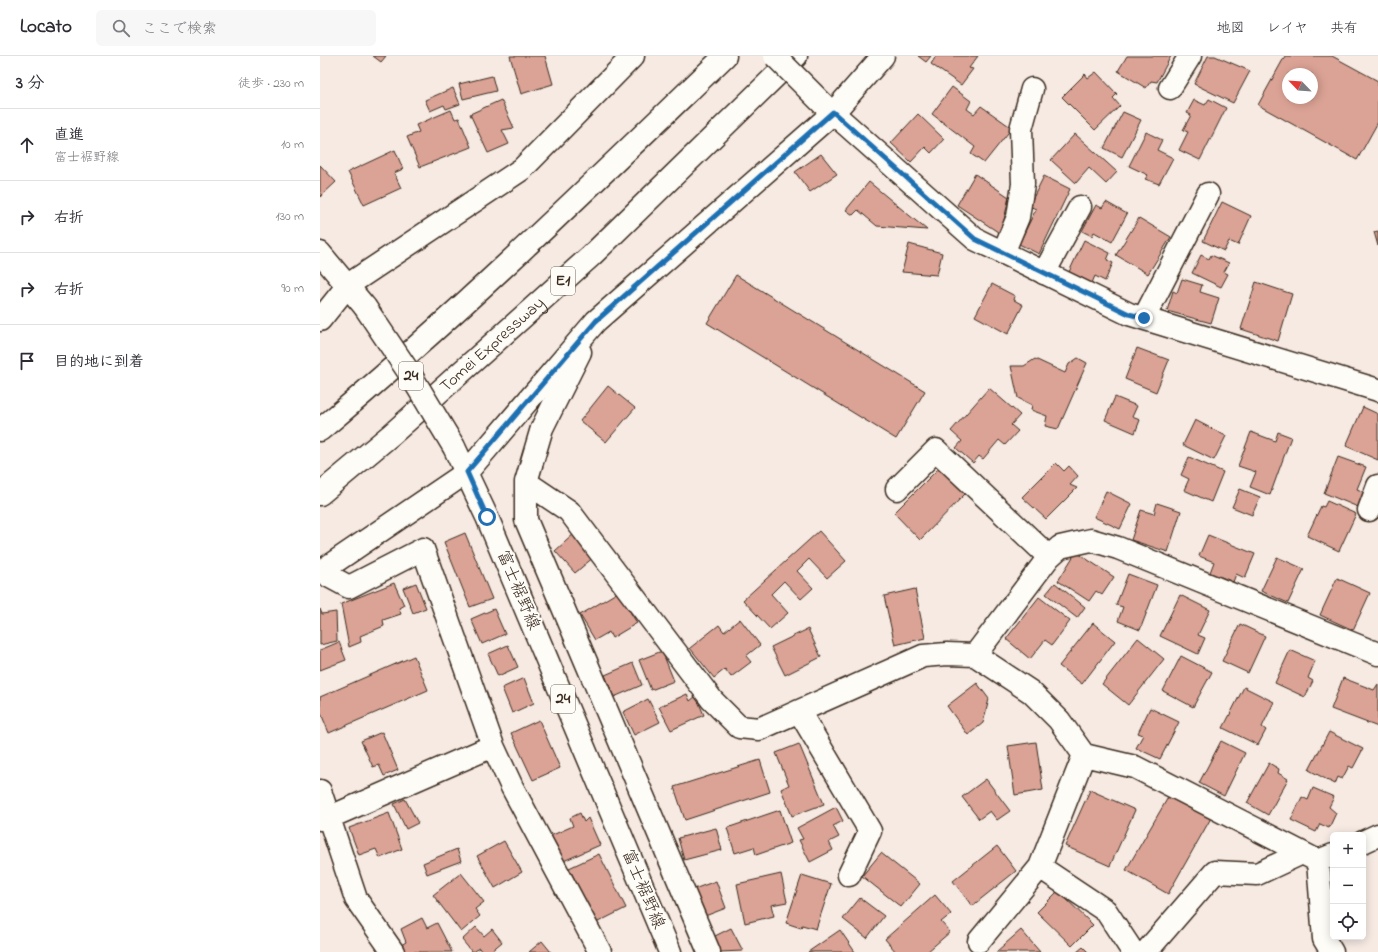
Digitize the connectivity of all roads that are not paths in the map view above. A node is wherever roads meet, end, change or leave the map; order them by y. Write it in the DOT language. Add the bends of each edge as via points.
graph roads {
  1 [pos="633,56"];
  2 [pos="725,56"];
  3 [pos="776,56"];
  4 [pos="796,56"];
  5 [pos="883,56"];
  6 [pos="1190,56"];
  7 [pos="1170,88"];
  8 [pos="1032,89"];
  9 [pos="828,108"];
  10 [pos="1208,194"];
  11 [pos="1080,207"];
  12 [pos="320,253"];
  13 [pos="1003,253"];
  14 [pos="1044,273"];
  15 [pos="348,286"];
  16 [pos="1144,318"];
  17 [pos="320,320"];
  18 [pos="596,321"];
  19 [pos="1378,390"];
  20 [pos="320,430"];
  21 [pos="467,472"];
  22 [pos="526,482"];
  23 [pos="1378,486"];
  24 [pos="897,489"];
  25 [pos="320,494"];
  26 [pos="1369,510"];
  27 [pos="1049,557"];
  28 [pos="320,572"];
  29 [pos="1378,654"];
  30 [pos="975,655"];
  31 [pos="799,711"];
  32 [pos="493,746"];
  33 [pos="1084,754"];
  34 [pos="320,791"];
  35 [pos="324,819"];
  36 [pos="1378,835"];
  37 [pos="1366,841"];
  38 [pos="1318,856"];
  39 [pos="1040,867"];
  40 [pos="849,874"];
  41 [pos="979,941"];
  42 [pos="393,952"];
  43 [pos="600,952"];
  44 [pos="670,952"];
  45 [pos="709,952"];
  46 [pos="1133,952"];
  47 [pos="1146,952"];
  48 [pos="1332,952"];
  1 -- 15 [label="main road" via="522,169"];
  2 -- 20 [label="main road" via="558,216 361,396"];
  3 -- 9 [label="main road, bridge"];
  4 -- 25 [label="main road, Tomei Expressway / E1" via="592,255 392,434"];
  5 -- 9 [label="main road"];
  6 -- 7 [label="main road"];
  8 -- 13 [label="main road" via="1021,129 1023,184 1018,217"];
  9 -- 13 [label="main road" via="975,239"];
  9 -- 18 [label="main road"];
  10 -- 16 [label="main road"];
  11 -- 14 [label="main road"];
  12 -- 15 [label="main road, 富士裾野線 / 24"];
  13 -- 14 [label="main road"];
  14 -- 16 [label="main road" via="1129,314"];
  15 -- 17 [label="main road"];
  15 -- 21 [label="main road, 富士裾野線 / 24, bridge" via="365,306 410,374"];
  16 -- 19 [label="main road"];
  18 -- 21 [label="main road"];
  18 -- 22 [label="main road" via="542,428"];
  21 -- 28 [label="main road"];
  21 -- 44 [label="main road, 富士裾野線 / 24"];
  22 -- 31 [label="main road" via="569,511 712,700 739,727 759,729"];
  22 -- 45 [label="main road" via="526,520"];
  23 -- 26 [label="main road"];
  24 -- 27 [label="main road" via="936,450"];
  27 -- 29 [label="main road" via="1060,547 1091,540 1118,548"];
  27 -- 30 [label="main road"];
  28 -- 32 [label="main road" via="349,587 423,549"];
  30 -- 31 [label="main road" via="923,656"];
  30 -- 33 [label="main road" via="1031,692 1059,720"];
  31 -- 40 [label="main road" via="870,831"];
  32 -- 35 [label="main road"];
  32 -- 43 [label="main road" via="512,787"];
  33 -- 38 [label="main road" via="1135,767"];
  33 -- 39 [label="main road"];
  34 -- 35 [label="main road"];
  35 -- 42 [label="main road" via="356,899"];
  36 -- 37 [label="main road"];
  38 -- 47 [label="main road" via="1257,874 1215,872"];
  38 -- 48 [label="main road" via="1324,939"];
  39 -- 41 [label="main road"];
  39 -- 46 [label="main road" via="1106,911"];
}
